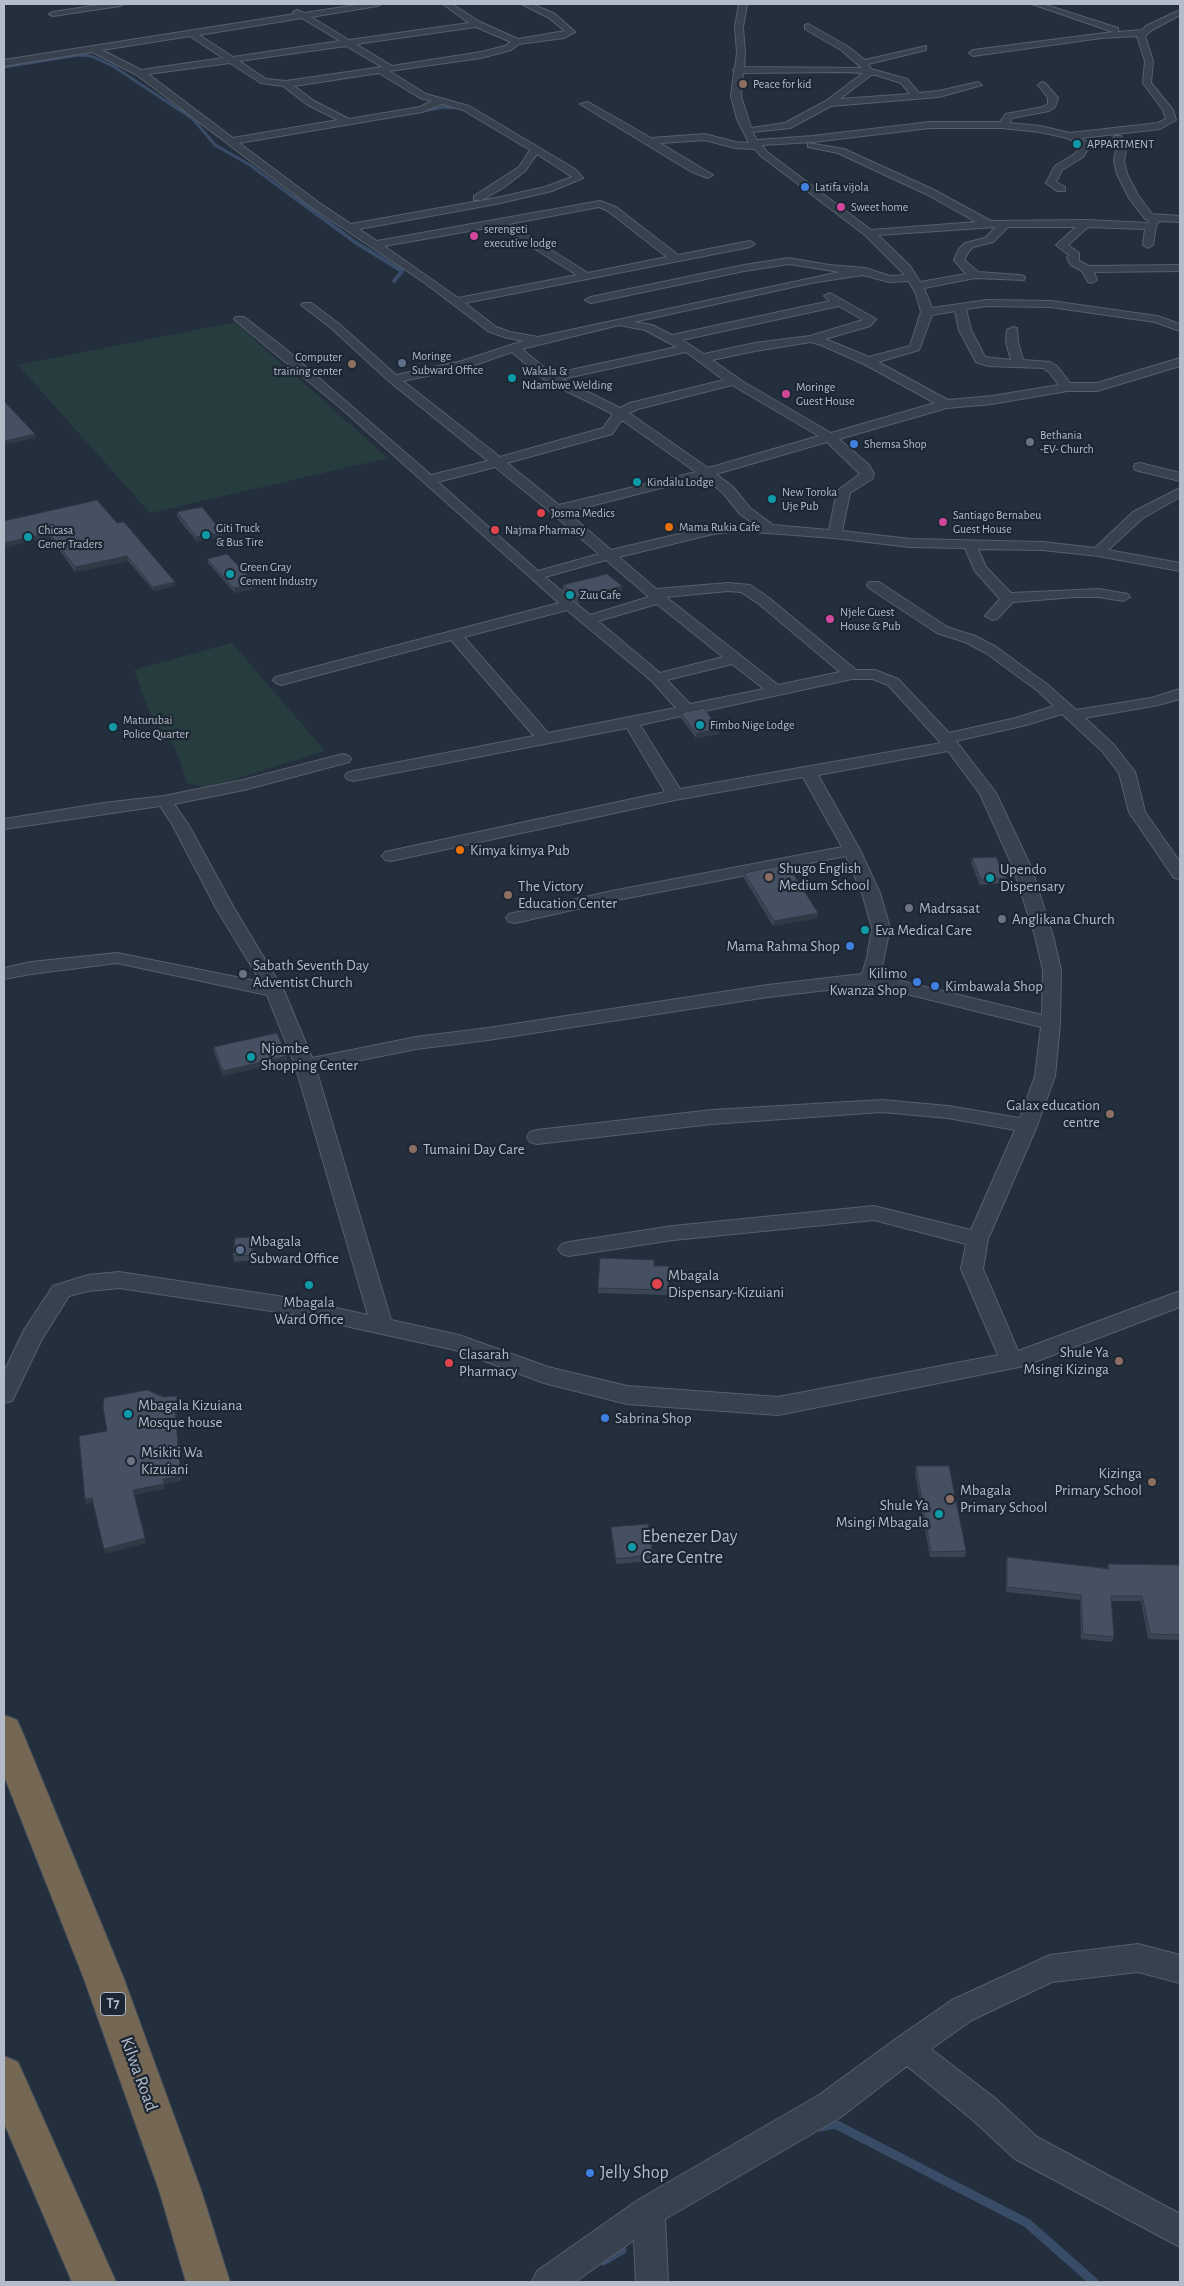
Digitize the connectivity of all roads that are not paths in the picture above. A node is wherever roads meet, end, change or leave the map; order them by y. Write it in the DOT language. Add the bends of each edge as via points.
graph roads {
  1 [pos="120,4"];
  2 [pos="288,4"];
  3 [pos="377,4"];
  4 [pos="446,4"];
  5 [pos="526,4"];
  6 [pos="743,4"];
  7 [pos="1036,4"];
  8 [pos="1180,12"];
  9 [pos="53,14"];
  10 [pos="300,15"];
  11 [pos="477,24"];
  12 [pos="808,27"];
  13 [pos="1127,33"];
  14 [pos="1142,33"];
  15 [pos="192,34"];
  16 [pos="517,42"];
  17 [pos="349,44"];
  18 [pos="923,48"];
  19 [pos="93,49"];
  20 [pos="973,53"];
  21 [pos="234,61"];
  22 [pos="4,63"];
  23 [pos="866,67"];
  24 [pos="391,69"];
  25 [pos="381,70"];
  26 [pos="737,70"];
  27 [pos="140,73"];
  28 [pos="286,84"];
  29 [pos="978,85"];
  30 [pos="1042,85"];
  31 [pos="917,96"];
  32 [pos="441,101"];
  33 [pos="829,103"];
  34 [pos="585,104"];
  35 [pos="348,121"];
  36 [pos="1002,125"];
  37 [pos="747,131"];
  38 [pos="1070,136"];
  39 [pos="1118,138"];
  40 [pos="800,140"];
  41 [pos="233,141"];
  42 [pos="649,141"];
  43 [pos="755,145"];
  44 [pos="536,149"];
  45 [pos="708,176"];
  46 [pos="1061,189"];
  47 [pos="460,207"];
  48 [pos="1171,208"];
  49 [pos="1142,209"];
  50 [pos="1180,218"];
  51 [pos="499,222"];
  52 [pos="1087,223"];
  53 [pos="1153,223"];
  54 [pos="990,225"];
  55 [pos="1004,225"];
  56 [pos="348,228"];
  57 [pos="869,233"];
  58 [pos="750,244"];
  59 [pos="374,245"];
  60 [pos="1148,245"];
  61 [pos="675,258"];
  62 [pos="744,268"];
  63 [pos="1180,268"];
  64 [pos="1087,269"];
  65 [pos="865,271"];
  66 [pos="975,275"];
  67 [pos="586,276"];
  68 [pos="1020,278"];
  69 [pos="916,282"];
  70 [pos="1093,282"];
  71 [pos="797,283"];
  72 [pos="779,287"];
  73 [pos="591,300"];
  74 [pos="455,302"];
  75 [pos="841,302"];
  76 [pos="308,305"];
  77 [pos="960,306"];
  78 [pos="927,312"];
  79 [pos="240,319"];
  80 [pos="605,325"];
  81 [pos="1180,328"];
  82 [pos="1013,330"];
  83 [pos="670,339"];
  84 [pos="811,339"];
  85 [pos="538,340"];
  86 [pos="688,348"];
  87 [pos="515,349"];
  88 [pos="703,358"];
  89 [pos="868,361"];
  90 [pos="1018,362"];
  91 [pos="1180,362"];
  92 [pos="550,378"];
  93 [pos="394,379"];
  94 [pos="734,381"];
  95 [pos="1067,387"];
  96 [pos="946,404"];
  97 [pos="620,413"];
  98 [pos="829,437"];
  99 [pos="500,462"];
  100 [pos="1140,467"];
  101 [pos="706,473"];
  102 [pos="1180,476"];
  103 [pos="429,480"];
  104 [pos="1180,492"];
  105 [pos="739,504"];
  106 [pos="557,510"];
  107 [pos="769,529"];
  108 [pos="713,530"];
  109 [pos="834,534"];
  110 [pos="970,545"];
  111 [pos="1098,552"];
  112 [pos="610,555"];
  113 [pos="1180,568"];
  114 [pos="535,576"];
  115 [pos="874,585"];
  116 [pos="656,596"];
  117 [pos="1123,597"];
  118 [pos="1007,598"];
  119 [pos="569,605"];
  120 [pos="992,616"];
  121 [pos="588,620"];
  122 [pos="455,635"];
  123 [pos="732,658"];
  124 [pos="852,674"];
  125 [pos="657,678"];
  126 [pos="281,680"];
  127 [pos="776,692"];
  128 [pos="1180,694"];
  129 [pos="687,710"];
  130 [pos="1069,712"];
  131 [pos="631,722"];
  132 [pos="544,738"];
  133 [pos="948,743"];
  134 [pos="343,759"];
  135 [pos="808,772"];
  136 [pos="353,776"];
  137 [pos="675,795"];
  138 [pos="164,801"];
  139 [pos="4,824"];
  140 [pos="852,850"];
  141 [pos="391,856"];
  142 [pos="1180,874"];
  143 [pos="515,918"];
  144 [pos="4,974"];
  145 [pos="870,979"];
  146 [pos="275,990"];
  147 [pos="1051,1023"];
  148 [pos="305,1064"];
  149 [pos="1027,1126"];
  150 [pos="537,1137"];
  151 [pos="978,1239"];
  152 [pos="569,1249"];
  153 [pos="1180,1298"];
  154 [pos="382,1326"];
  155 [pos="1013,1360"];
  156 [pos="4,1395"];
  157 [pos="4,1731"];
  158 [pos="1180,1969"];
  159 [pos="907,2048"];
  160 [pos="4,2076"];
  161 [pos="649,2211"];
  162 [pos="1180,2230"];
  163 [pos="94,2282"];
  164 [pos="208,2282"];
  165 [pos="548,2282"];
  166 [pos="652,2282"];
  1 -- 9 [label="street"];
  2 -- 10 [label="street"];
  3 -- 10 [label="street"];
  4 -- 11 [label="street"];
  5 -- 16 [label="street" via="552,16 570,32"];
  6 -- 26 [label="street"];
  7 -- 13 [label="street"];
  8 -- 14 [label="street"];
  10 -- 15 [label="street"];
  10 -- 17 [label="street"];
  11 -- 16 [label="street"];
  11 -- 17 [label="street"];
  12 -- 23 [label="street" via="844,48"];
  13 -- 14 [label="street"];
  13 -- 20 [label="street"];
  14 -- 38 [label="street" via="1149,61 1147,83 1168,110 1171,120 1160,126"];
  15 -- 19 [label="street"];
  15 -- 21 [label="street"];
  16 -- 24 [label="street" via="497,52"];
  17 -- 21 [label="street"];
  17 -- 24 [label="street"];
  18 -- 23 [label="street"];
  19 -- 22 [label="street"];
  19 -- 27 [label="street"];
  21 -- 27 [label="street"];
  21 -- 28 [label="street" via="264,81"];
  23 -- 26 [label="street"];
  23 -- 31 [label="street" via="904,81"];
  23 -- 33 [label="street" via="863,79"];
  24 -- 25 [label="street"];
  25 -- 28 [label="street"];
  25 -- 32 [label="street" via="423,96"];
  26 -- 37 [label="street" via="736,96"];
  27 -- 41 [label="street"];
  28 -- 35 [label="street" via="311,103"];
  29 -- 31 [label="street"];
  30 -- 36 [label="street" via="1053,98 1052,105 1009,116"];
  31 -- 33 [label="street"];
  32 -- 35 [label="street" via="422,109"];
  32 -- 44 [label="street" via="466,108"];
  33 -- 37 [label="street" via="781,128"];
  34 -- 42 [label="street"];
  35 -- 41 [label="street"];
  36 -- 38 [label="street"];
  36 -- 40 [label="street" via="930,124"];
  37 -- 43 [label="street"];
  38 -- 46 [label="street" via="1086,144 1080,155 1058,168 1051,183"];
  39 -- 49 [label="street" via="1122,174"];
  40 -- 43 [label="street"];
  40 -- 54 [label="street" via="818,148 841,151 930,192"];
  41 -- 56 [label="street"];
  42 -- 43 [label="street" via="705,137"];
  42 -- 45 [label="street"];
  43 -- 57 [label="street"];
  44 -- 47 [label="street" via="513,177"];
  44 -- 47 [label="street" via="572,170 578,178 530,193"];
  47 -- 56 [label="street"];
  48 -- 49 [label="street"];
  49 -- 53 [label="street"];
  50 -- 53 [label="street"];
  51 -- 59 [label="street"];
  51 -- 61 [label="street" via="600,204 620,215"];
  51 -- 67 [label="street"];
  52 -- 53 [label="street"];
  52 -- 55 [label="street"];
  52 -- 64 [label="street" via="1061,245 1075,255 1072,260 1075,263"];
  53 -- 60 [label="street"];
  54 -- 55 [label="street"];
  54 -- 57 [label="street"];
  55 -- 66 [label="street" via="989,240 969,245 964,250 959,260"];
  56 -- 59 [label="street"];
  57 -- 69 [label="street"];
  58 -- 61 [label="street"];
  59 -- 74 [label="street"];
  61 -- 67 [label="street"];
  62 -- 65 [label="street" via="789,261"];
  62 -- 72 [label="street"];
  62 -- 73 [label="street"];
  63 -- 64 [label="street"];
  64 -- 70 [label="street"];
  65 -- 69 [label="street" via="889,279"];
  65 -- 71 [label="street"];
  66 -- 68 [label="street"];
  66 -- 69 [label="street"];
  67 -- 74 [label="street"];
  69 -- 78 [label="street"];
  71 -- 72 [label="street"];
  71 -- 75 [label="street"];
  72 -- 80 [label="street"];
  74 -- 85 [label="street" via="508,335"];
  75 -- 83 [label="street"];
  75 -- 84 [label="street" via="870,319 866,324"];
  76 -- 93 [label="street"];
  77 -- 78 [label="street"];
  77 -- 81 [label="street" via="1017,302 1051,304 1157,319"];
  77 -- 90 [label="street" via="965,330 980,359"];
  78 -- 89 [label="street" via="915,348"];
  79 -- 103 [label="street"];
  80 -- 83 [label="street" via="648,327"];
  80 -- 85 [label="street"];
  82 -- 90 [label="street" via="1012,342"];
  83 -- 86 [label="street"];
  84 -- 88 [label="street"];
  84 -- 89 [label="street"];
  85 -- 87 [label="street"];
  86 -- 88 [label="street"];
  86 -- 92 [label="street"];
  87 -- 92 [label="street"];
  87 -- 93 [label="street" via="465,364"];
  88 -- 94 [label="street"];
  89 -- 96 [label="street"];
  90 -- 95 [label="street" via="1053,369"];
  91 -- 95 [label="street" via="1103,385"];
  92 -- 97 [label="street"];
  93 -- 99 [label="street"];
  94 -- 97 [label="street" via="652,400"];
  94 -- 98 [label="street"];
  95 -- 96 [label="street"];
  96 -- 98 [label="street"];
  97 -- 99 [label="street" via="608,431"];
  97 -- 101 [label="street"];
  98 -- 101 [label="street"];
  98 -- 109 [label="street" via="867,474 844,491 842,511"];
  99 -- 103 [label="street"];
  99 -- 106 [label="street"];
  100 -- 102 [label="street"];
  101 -- 105 [label="street" via="728,490"];
  101 -- 106 [label="street"];
  103 -- 114 [label="street"];
  104 -- 111 [label="street" via="1138,515"];
  105 -- 107 [label="street"];
  105 -- 108 [label="street"];
  106 -- 112 [label="street"];
  107 -- 108 [label="street" via="740,527"];
  107 -- 109 [label="street"];
  108 -- 112 [label="street"];
  109 -- 110 [label="street" via="910,543"];
  110 -- 111 [label="street" via="1043,546"];
  110 -- 118 [label="street" via="980,568"];
  111 -- 113 [label="street"];
  112 -- 114 [label="street"];
  112 -- 116 [label="street"];
  114 -- 119 [label="street"];
  115 -- 130 [label="street" via="942,630 991,650"];
  116 -- 121 [label="street"];
  116 -- 123 [label="street"];
  116 -- 124 [label="street" via="728,587 745,588"];
  117 -- 118 [label="street" via="1075,592"];
  118 -- 120 [label="street"];
  119 -- 121 [label="street"];
  119 -- 122 [label="street"];
  121 -- 125 [label="street"];
  122 -- 126 [label="street"];
  122 -- 132 [label="street"];
  123 -- 125 [label="street"];
  123 -- 127 [label="street"];
  124 -- 127 [label="street"];
  124 -- 133 [label="street" via="875,675 894,682"];
  125 -- 129 [label="street"];
  127 -- 129 [label="street"];
  128 -- 130 [label="street" via="1153,702"];
  129 -- 131 [label="street"];
  130 -- 133 [label="street"];
  130 -- 142 [label="street" via="1108,748 1127,772 1137,812"];
  131 -- 132 [label="street"];
  131 -- 137 [label="street"];
  132 -- 136 [label="street"];
  133 -- 135 [label="street"];
  133 -- 147 [label="street" via="988,793 1022,867 1052,970"];
  134 -- 138 [label="street"];
  135 -- 137 [label="street"];
  135 -- 140 [label="street"];
  137 -- 141 [label="street"];
  138 -- 139 [label="street"];
  138 -- 146 [label="street"];
  140 -- 143 [label="street"];
  140 -- 145 [label="street" via="881,928"];
  144 -- 146 [label="street" via="117,958"];
  145 -- 147 [label="street"];
  145 -- 148 [label="street" via="416,1043"];
  146 -- 148 [label="street"];
  147 -- 149 [label="street" via="1045,1076"];
  148 -- 154 [label="street"];
  149 -- 150 [label="street" via="948,1112 882,1106 712,1117"];
  149 -- 151 [label="street"];
  151 -- 152 [label="street" via="874,1213 683,1232"];
  151 -- 155 [label="street" via="972,1269"];
  153 -- 155 [label="street"];
  154 -- 155 [label="street" via="465,1344 544,1375 626,1395 778,1406"];
  154 -- 156 [label="street" via="291,1306 175,1288 119,1280 88,1283 61,1291 32,1336"];
  157 -- 164 [label="highway, Kilwa Road / T7" via="108,1988 180,2190"];
  158 -- 159 [label="street" via="1138,1958 1050,1969 962,2010"];
  159 -- 161 [label="street" via="830,2106"];
  159 -- 162 [label="street" via="985,2110 1026,2148"];
  160 -- 163 [label="highway"];
  161 -- 165 [label="street"];
  161 -- 166 [label="street"];
}
